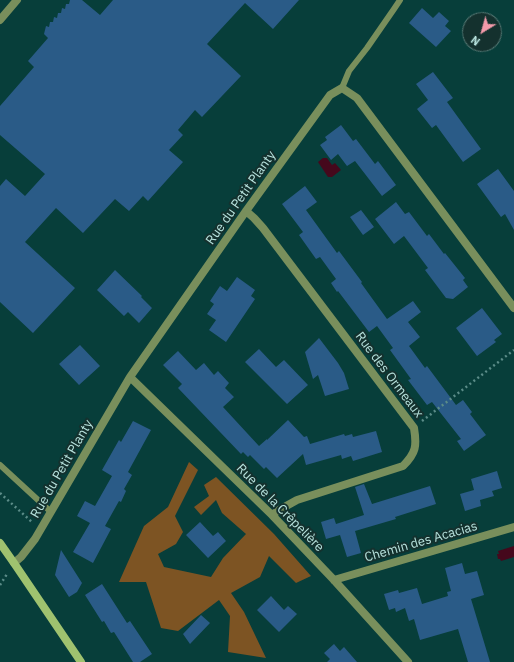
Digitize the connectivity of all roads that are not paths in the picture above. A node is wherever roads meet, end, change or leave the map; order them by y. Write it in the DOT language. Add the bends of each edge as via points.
graph roads {
  1 [pos="17,0"];
  2 [pos="400,0"];
  3 [pos="0,20"];
  4 [pos="342,88"];
  5 [pos="246,211"];
  6 [pos="514,308"];
  7 [pos="130,377"];
  8 [pos="0,465"];
  9 [pos="51,512"];
  10 [pos="272,515"];
  11 [pos="514,527"];
  12 [pos="0,543"];
  13 [pos="14,563"];
  14 [pos="334,580"];
  15 [pos="81,662"];
  16 [pos="408,662"];
  1 -- 3 [label="street"];
  2 -- 4 [label="lane" via="349,70"];
  4 -- 5 [label="street, Rue du Petit Planty" via="330,95"];
  4 -- 6 [label="street" via="358,98"];
  5 -- 7 [label="street, Rue du Petit Planty"];
  5 -- 10 [label="street, Rue des Ormeaux" via="263,228 414,428 416,440 410,459 403,466 298,500"];
  7 -- 9 [label="street, Rue du Petit Planty"];
  7 -- 10 [label="street, Rue de la Crêpelière"];
  8 -- 9 [label="lane"];
  9 -- 13 [label="street, Rue du Petit Planty" via="35,539"];
  10 -- 14 [label="street, Rue de la Crêpelière"];
  11 -- 14 [label="street, Chemin des Acacias"];
  12 -- 13 [label="main road"];
  13 -- 15 [label="main road"];
  14 -- 16 [label="street, Rue de la Crêpelière"];
}
